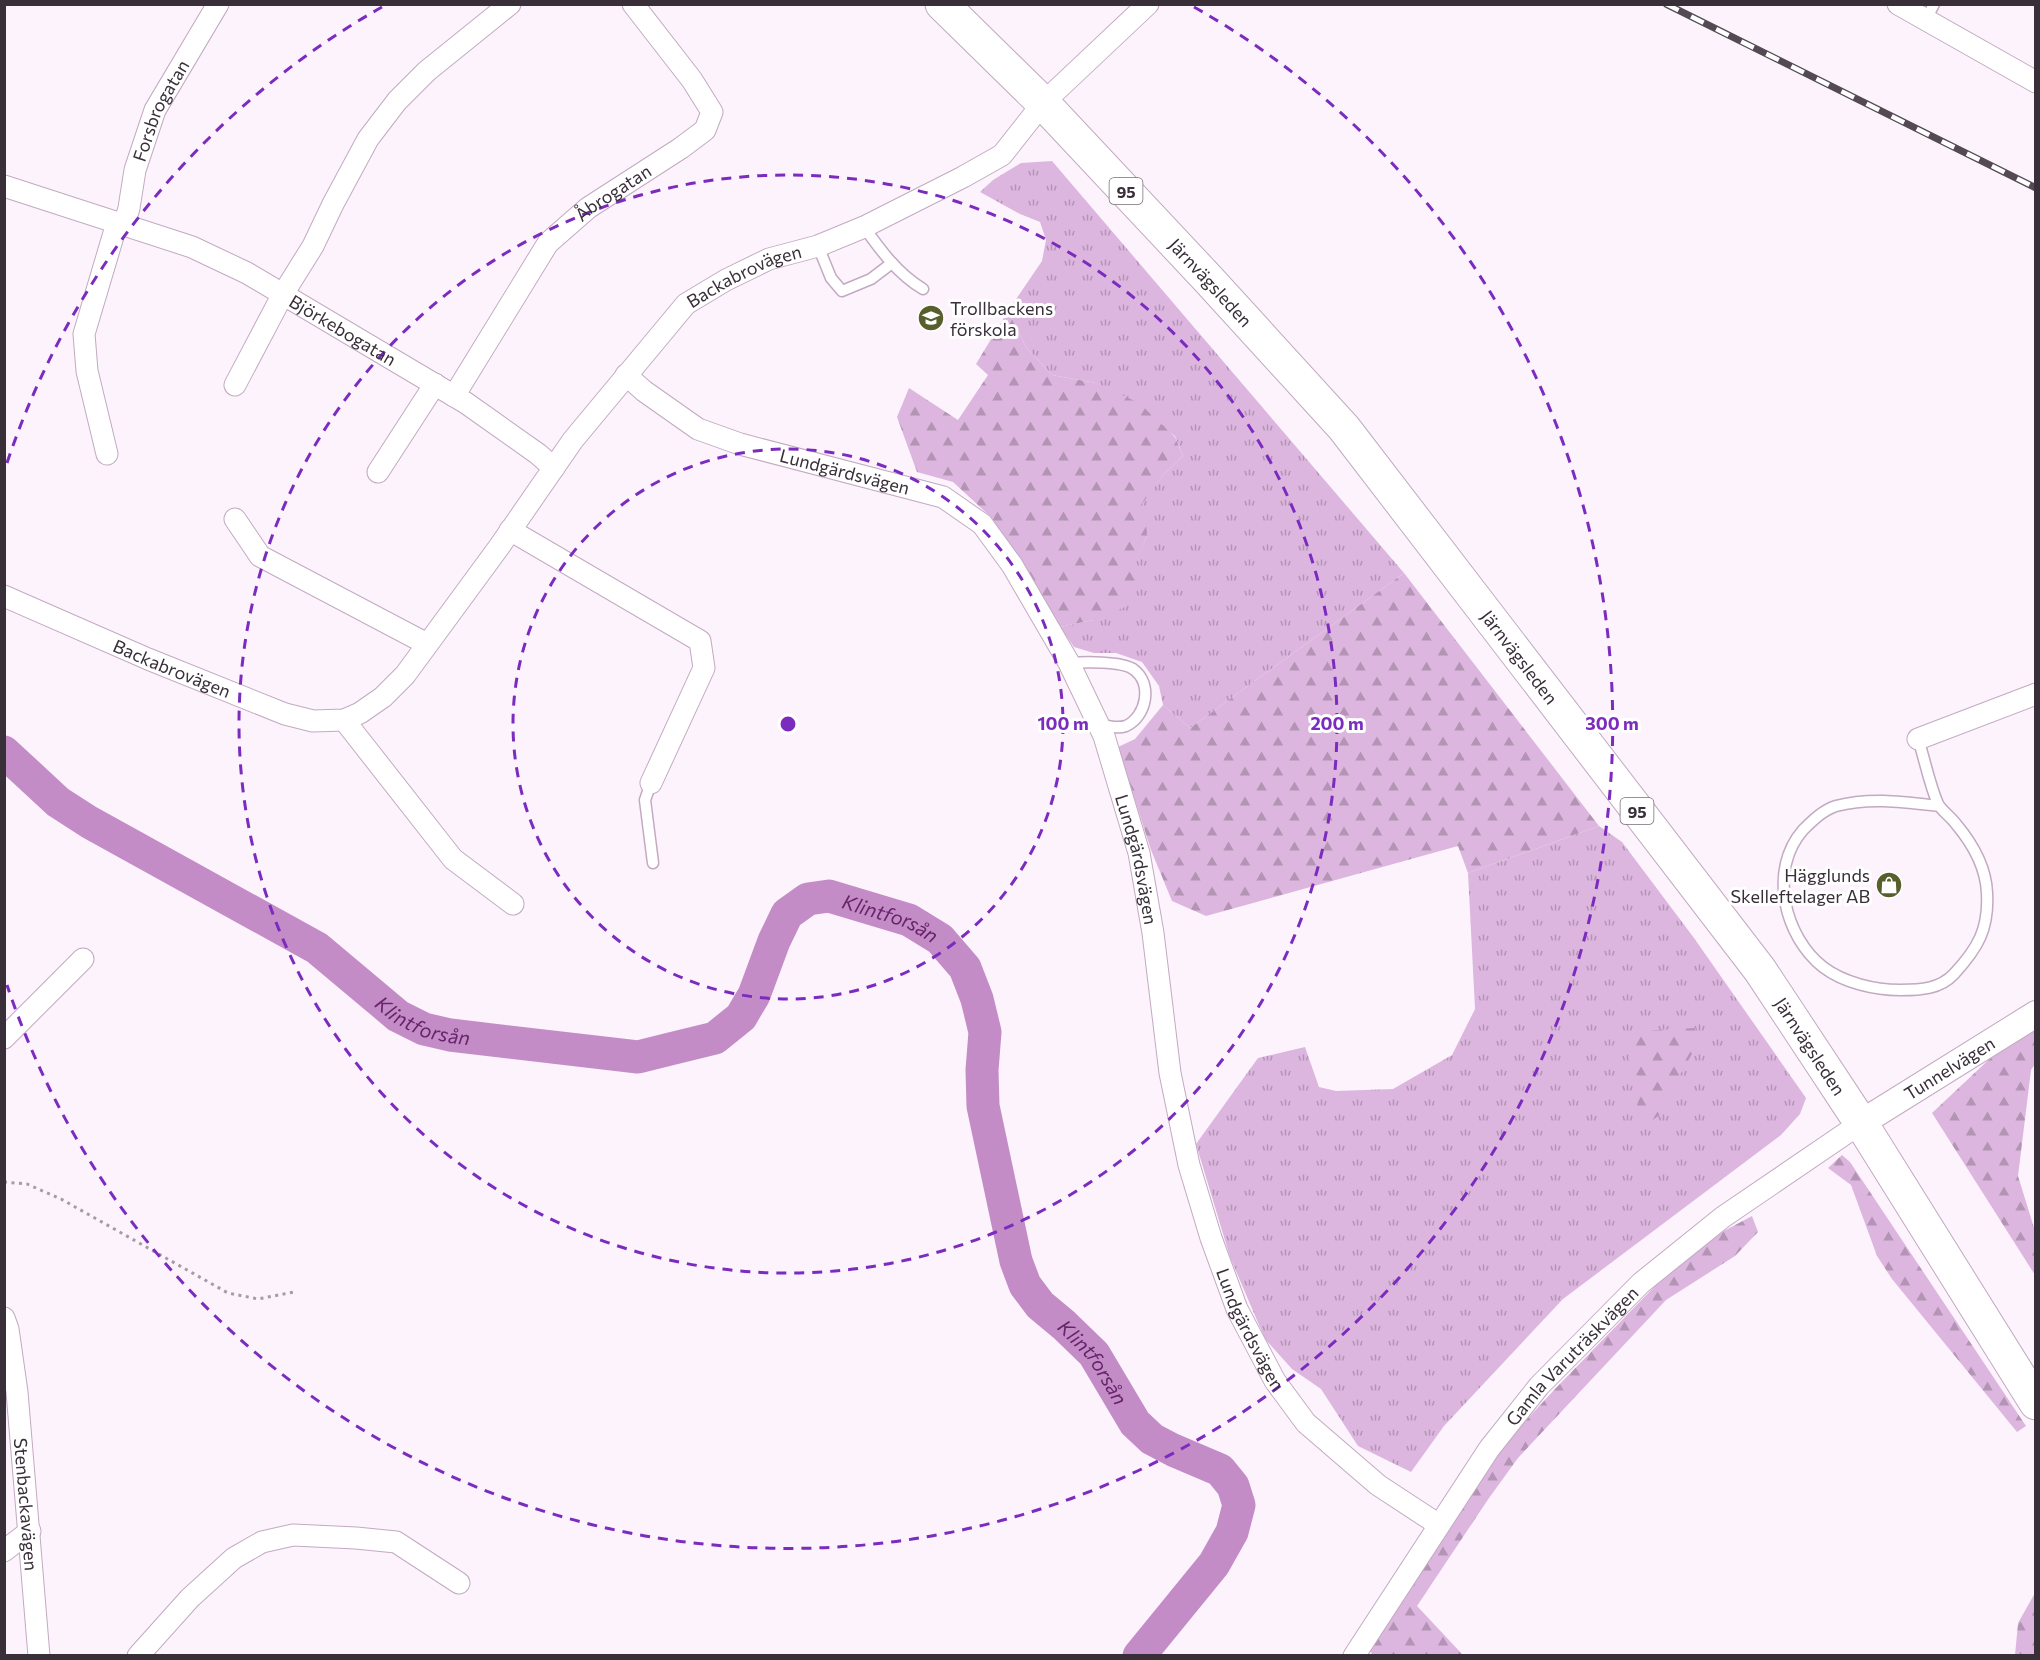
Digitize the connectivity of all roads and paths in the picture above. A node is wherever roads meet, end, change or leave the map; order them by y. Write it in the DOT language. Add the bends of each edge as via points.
graph roads {
  1 [pos="218,4"];
  2 [pos="510,4"];
  3 [pos="633,4"];
  4 [pos="942,4"];
  5 [pos="1149,4"];
  6 [pos="1898,4"];
  7 [pos="1930,12"];
  8 [pos="2036,82"];
  9 [pos="1043,104"];
  10 [pos="4,186"];
  11 [pos="121,224"];
  12 [pos="864,227"];
  13 [pos="818,246"];
  14 [pos="892,263"];
  15 [pos="923,289"];
  16 [pos="283,294"];
  17 [pos="626,375"];
  18 [pos="435,384"];
  19 [pos="235,385"];
  20 [pos="454,396"];
  21 [pos="107,454"];
  22 [pos="554,468"];
  23 [pos="378,472"];
  24 [pos="235,519"];
  25 [pos="510,530"];
  26 [pos="4,596"];
  27 [pos="426,644"];
  28 [pos="1069,663"];
  29 [pos="2036,694"];
  30 [pos="344,720"];
  31 [pos="1099,724"];
  32 [pos="1918,739"];
  33 [pos="651,783"];
  34 [pos="1939,806"];
  35 [pos="653,863"];
  36 [pos="513,904"];
  37 [pos="83,959"];
  38 [pos="2036,1014"];
  39 [pos="4,1038"];
  40 [pos="1861,1123"];
  41 [pos="4,1182"];
  42 [pos="294,1292"];
  43 [pos="4,1317"];
  44 [pos="2036,1403"];
  45 [pos="1439,1526"];
  46 [pos="30,1531"];
  47 [pos="4,1551"];
  48 [pos="459,1583"];
  49 [pos="39,1656"];
  50 [pos="138,1656"];
  51 [pos="1354,1656"];
  1 -- 11 [label="street, Forsbrogatan" via="155,110"];
  2 -- 16 [label="street" via="427,71 397,101 368,139 313,246"];
  3 -- 20 [label="street, Åbrogatan" via="712,112 705,130 588,208 548,243"];
  4 -- 9 [label="main road, Järnvägsleden / 95"];
  5 -- 9 [label="street, Backabrovägen"];
  6 -- 7 [label="street"];
  7 -- 8 [label="street"];
  9 -- 12 [label="street, Backabrovägen" via="1002,155"];
  9 -- 40 [label="main road, Järnvägsleden / 95" via="1344,428 1760,970"];
  10 -- 11 [label="street, Björkebogatan"];
  11 -- 16 [label="street, Björkebogatan" via="192,247"];
  11 -- 21 [label="street" via="84,334 87,371"];
  12 -- 13 [label="street, Backabrovägen"];
  12 -- 14 [label="lane"];
  13 -- 14 [label="lane" via="831,278 842,291 871,279"];
  13 -- 17 [label="street, Backabrovägen" via="769,259 686,304"];
  14 -- 15 [label="lane"];
  16 -- 18 [label="street, Björkebogatan"];
  16 -- 19 [label="street"];
  17 -- 22 [label="street, Backabrovägen"];
  17 -- 28 [label="street, Lundgärdsvägen" via="698,429 943,497 982,524 1012,565"];
  18 -- 20 [label="street, Björkebogatan"];
  18 -- 23 [label="street"];
  20 -- 22 [label="street, Björkebogatan"];
  22 -- 25 [label="street, Backabrovägen"];
  24 -- 27 [label="street" via="260,556"];
  25 -- 27 [label="street, Backabrovägen"];
  25 -- 33 [label="street" via="699,641 704,668"];
  26 -- 30 [label="street, Backabrovägen" via="285,714 313,721"];
  27 -- 30 [label="street, Backabrovägen" via="405,675 383,697"];
  28 -- 31 [label="street, Lundgärdsvägen"];
  28 -- 31 [label="lane" via="1115,663 1131,668 1143,678 1146,692 1137,718 1125,726"];
  29 -- 32 [label="street"];
  30 -- 36 [label="street" via="453,859"];
  31 -- 45 [label="street, Lundgärdsvägen" via="1139,853 1170,1073 1189,1165 1237,1309 1275,1381 1306,1423 1378,1485"];
  32 -- 34 [label="lane"];
  33 -- 35 [label="lane" via="645,800"];
  34 -- 34 [label="lane" via="1970,843 1981,865 1987,891 1987,923 1971,956 1946,982 1922,990 1883,990 1852,982 1825,969 1794,932 1786,905 1783,883 1788,854 1801,834 1815,818 1834,807 1884,800"];
  37 -- 39 [label="street"];
  38 -- 40 [label="street, Tunnelvägen"];
  40 -- 44 [label="main road, Järnvägsleden / 95"];
  40 -- 45 [label="street, Gamla Varuträskvägen" via="1724,1217 1641,1283 1539,1386 1489,1449"];
  41 -- 42 [label="path" via="27,1184 61,1199 228,1293 258,1299"];
  43 -- 46 [label="street, Stenbackavägen" via="17,1392"];
  45 -- 51 [label="street, Gamla Varuträskvägen"];
  46 -- 47 [label="street"];
  46 -- 49 [label="street, Stenbackavägen"];
  48 -- 50 [label="street" via="396,1542 293,1535 262,1542 234,1558 190,1598"];
}
